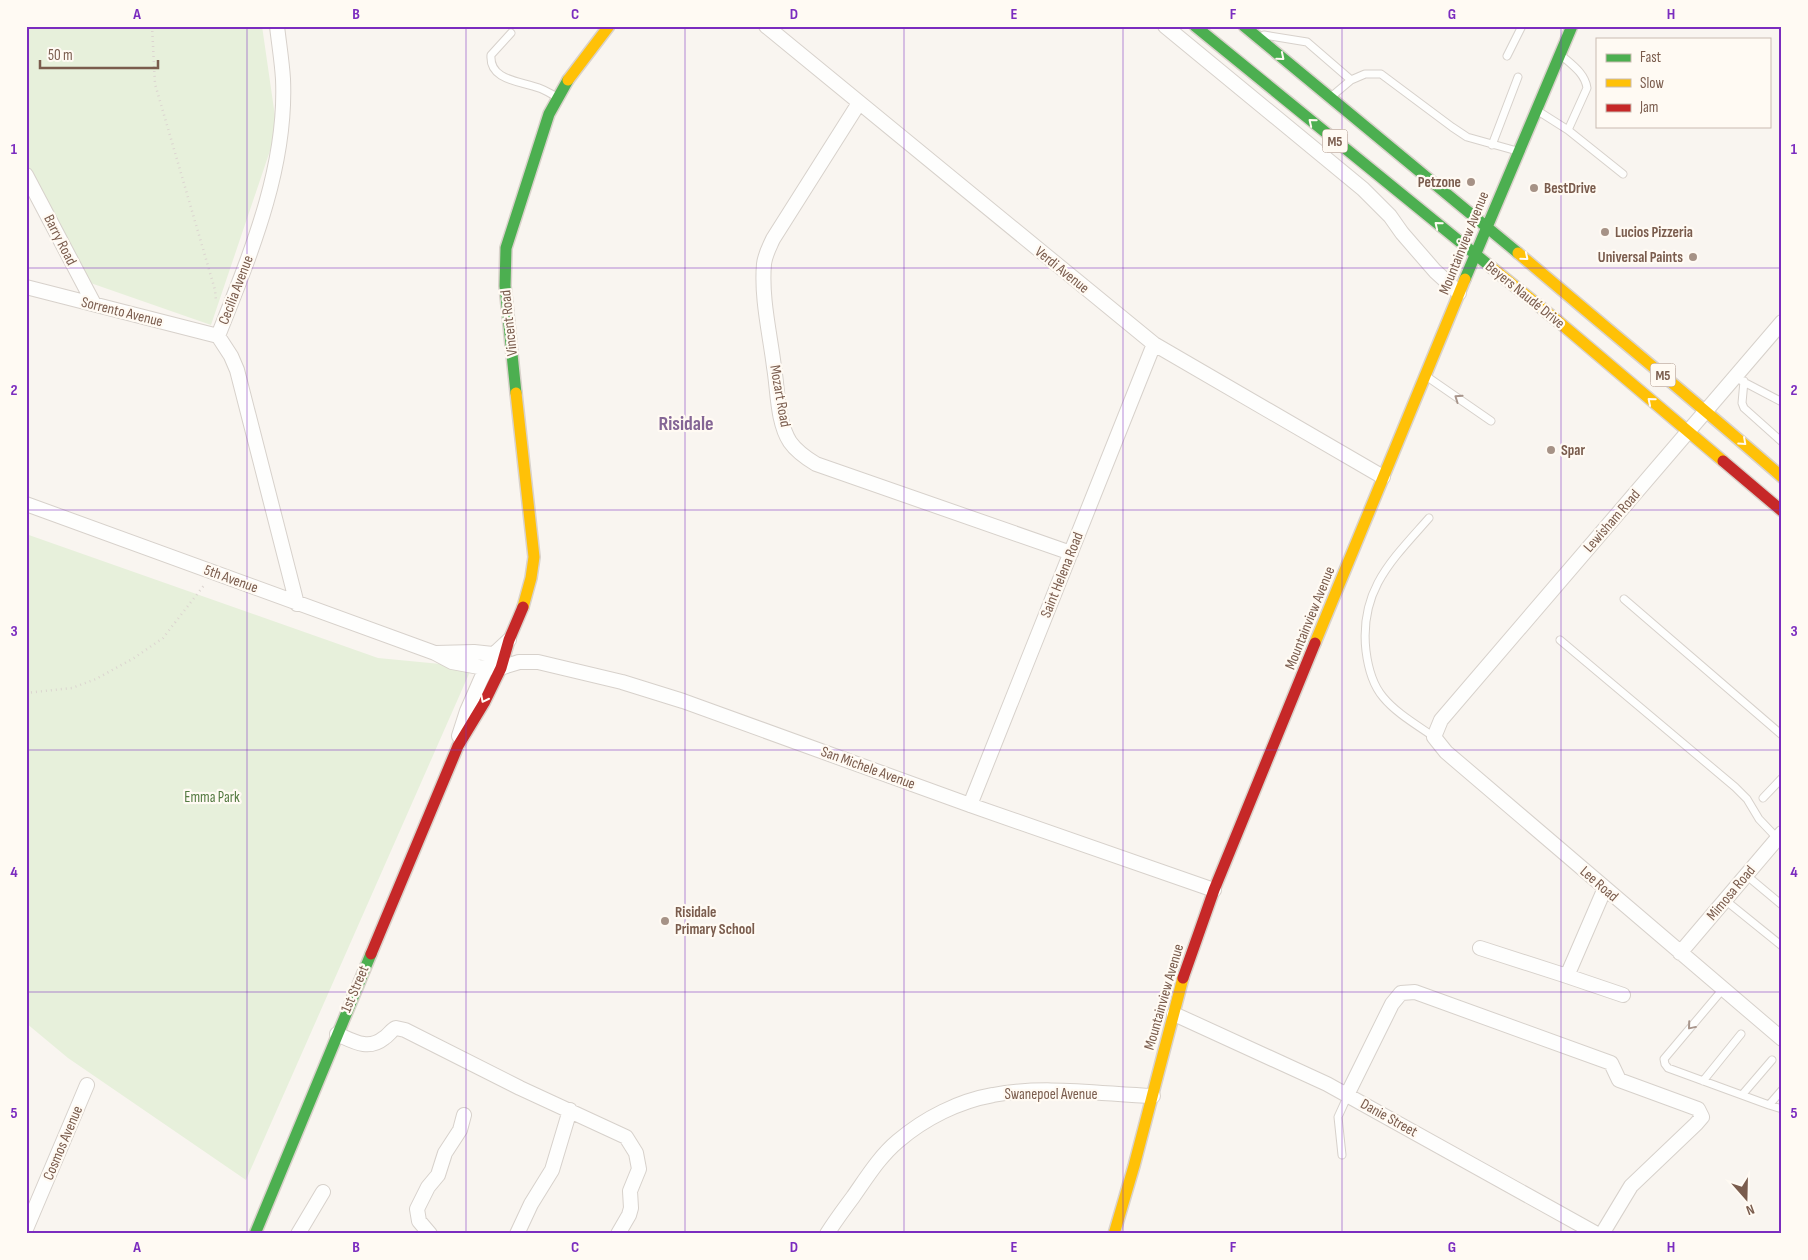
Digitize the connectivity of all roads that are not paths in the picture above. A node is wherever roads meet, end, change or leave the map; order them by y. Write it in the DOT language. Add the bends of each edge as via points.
graph roads {
  1 [pos="277,26"];
  2 [pos="609,26"];
  3 [pos="766,26"];
  4 [pos="1165,26"];
  5 [pos="1196,26"];
  6 [pos="1522,26"];
  7 [pos="1247,29"];
  8 [pos="1568,29"];
  9 [pos="511,33"];
  10 [pos="1560,54"];
  11 [pos="1508,56"];
  12 [pos="1518,77"];
  13 [pos="1351,80"];
  14 [pos="557,97"];
  15 [pos="1330,97"];
  16 [pos="859,103"];
  17 [pos="1536,110"];
  18 [pos="1568,130"];
  19 [pos="1492,145"];
  20 [pos="1518,152"];
  21 [pos="1622,174"];
  22 [pos="26,175"];
  23 [pos="1487,226"];
  24 [pos="1476,255"];
  25 [pos="26,287"];
  26 [pos="1459,293"];
  27 [pos="94,304"];
  28 [pos="1782,322"];
  29 [pos="218,336"];
  30 [pos="1154,344"];
  31 [pos="1426,376"];
  32 [pos="1739,379"];
  33 [pos="1782,402"];
  34 [pos="1706,410"];
  35 [pos="1491,421"];
  36 [pos="1688,432"];
  37 [pos="1782,442"];
  38 [pos="1383,476"];
  39 [pos="1782,477"];
  40 [pos="26,504"];
  41 [pos="1782,511"];
  42 [pos="1429,518"];
  43 [pos="1071,552"];
  44 [pos="1624,599"];
  45 [pos="297,604"];
  46 [pos="509,640"];
  47 [pos="1560,640"];
  48 [pos="436,653"];
  49 [pos="497,661"];
  50 [pos="1782,735"];
  51 [pos="1434,737"];
  52 [pos="458,746"];
  53 [pos="1782,778"];
  54 [pos="1764,798"];
  55 [pos="970,805"];
  56 [pos="1780,835"];
  57 [pos="1746,875"];
  58 [pos="1605,888"];
  59 [pos="1214,890"];
  60 [pos="1725,900"];
  61 [pos="1782,905"];
  62 [pos="1782,946"];
  63 [pos="1480,948"];
  64 [pos="1680,953"];
  65 [pos="1567,976"];
  66 [pos="1723,989"];
  67 [pos="1623,995"];
  68 [pos="1174,1014"];
  69 [pos="336,1034"];
  70 [pos="1741,1034"];
  71 [pos="1782,1039"];
  72 [pos="1772,1060"];
  73 [pos="1702,1081"];
  74 [pos="88,1085"];
  75 [pos="1782,1090"];
  76 [pos="1347,1095"];
  77 [pos="1742,1095"];
  78 [pos="1152,1096"];
  79 [pos="1769,1105"];
  80 [pos="1782,1109"];
  81 [pos="570,1110"];
  82 [pos="464,1115"];
  83 [pos="1342,1155"];
  84 [pos="324,1192"];
  85 [pos="26,1229"];
  86 [pos="255,1234"];
  87 [pos="298,1234"];
  88 [pos="430,1234"];
  89 [pos="517,1234"];
  90 [pos="618,1234"];
  91 [pos="827,1234"];
  92 [pos="1114,1234"];
  93 [pos="1597,1234"];
  94 [pos="1602,1234"];
  1 -- 29 [label="street, Cecilia Avenue" via="283,80 275,164 264,212"];
  2 -- 14 [label="street, Vincent Road"];
  3 -- 16 [label="street, Verdi Avenue"];
  4 -- 26 [label="street" via="1363,189 1435,271"];
  24 -- 5 [label="street, Beyers Naudé Drive / M5, one-way"];
  6 -- 11 [label="lane"];
  7 -- 13 [label="lane" via="1306,42"];
  7 -- 15 [label="street, Beyers Naudé Drive / M5, one-way"];
  8 -- 10 [label="street, Mountainview Avenue"];
  9 -- 14 [label="lane" via="491,55 493,67 510,80 540,88"];
  10 -- 17 [label="street, Mountainview Avenue"];
  10 -- 18 [label="lane" via="1582,74 1587,88"];
  12 -- 19 [label="lane"];
  13 -- 15 [label="lane"];
  13 -- 19 [label="lane" via="1365,74 1381,74 1452,128"];
  14 -- 46 [label="street, Vincent Road" via="506,248 505,286 534,557 534,570 525,602"];
  15 -- 23 [label="street, Beyers Naudé Drive / M5"];
  16 -- 30 [label="street, Verdi Avenue"];
  16 -- 43 [label="street, Mozart Road" via="773,239 766,257 764,289 781,414 790,441 816,464"];
  17 -- 18 [label="lane"];
  17 -- 20 [label="street, Mountainview Avenue"];
  18 -- 21 [label="lane"];
  19 -- 20 [label="lane"];
  20 -- 23 [label="street, Mountainview Avenue"];
  22 -- 27 [label="street, Barry Road"];
  23 -- 24 [label="street, Mountainview Avenue"];
  23 -- 34 [label="street, Beyers Naudé Drive / M5, one-way"];
  24 -- 26 [label="street, Mountainview Avenue"];
  36 -- 24 [label="street, Beyers Naudé Drive / M5, one-way"];
  25 -- 27 [label="street, Sorrento Avenue"];
  26 -- 31 [label="street, Mountainview Avenue" via="1449,327"];
  27 -- 29 [label="street, Sorrento Avenue"];
  28 -- 32 [label="street, Lewisham Road"];
  29 -- 45 [label="street, Cecilia Avenue" via="237,370"];
  30 -- 38 [label="street, Verdi Avenue"];
  30 -- 43 [label="street, Saint Helena Road"];
  35 -- 31 [label="lane, one-way"];
  31 -- 38 [label="street, Mountainview Avenue"];
  32 -- 33 [label="lane"];
  32 -- 34 [label="street, Lewisham Road"];
  32 -- 37 [label="lane" via="1744,408"];
  34 -- 36 [label="street, Lewisham Road"];
  34 -- 39 [label="street, Beyers Naudé Drive / M5, one-way"];
  36 -- 41 [label="street, Beyers Naudé Drive / M5"];
  36 -- 51 [label="street, Lewisham Road" via="1441,720"];
  38 -- 59 [label="street, Mountainview Avenue"];
  40 -- 45 [label="street, 5th Avenue"];
  42 -- 51 [label="lane" via="1382,575 1365,618 1364,636 1367,660 1377,690 1394,708"];
  43 -- 55 [label="street, Saint Helena Road"];
  44 -- 50 [label="lane"];
  45 -- 48 [label="street, 5th Avenue"];
  46 -- 49 [label="street, Vincent Road"];
  47 -- 56 [label="lane" via="1735,787 1759,819"];
  48 -- 49 [label="street, San Michele Avenue" via="474,652"];
  49 -- 52 [label="street, 1st Street" via="467,711"];
  49 -- 55 [label="street, San Michele Avenue" via="538,662 568,668 665,695"];
  51 -- 58 [label="street, Lee Road" via="1446,752"];
  52 -- 69 [label="street, 1st Street"];
  53 -- 54 [label="lane"];
  55 -- 59 [label="street, San Michele Avenue"];
  56 -- 57 [label="street, Mimosa Road"];
  57 -- 60 [label="street, Mimosa Road"];
  57 -- 61 [label="lane"];
  58 -- 64 [label="street, Lee Road"];
  58 -- 65 [label="street"];
  59 -- 68 [label="street, Mountainview Avenue" via="1188,962"];
  60 -- 62 [label="lane"];
  60 -- 64 [label="street, Mimosa Road"];
  63 -- 65 [label="street"];
  64 -- 66 [label="street, Lee Road"];
  65 -- 67 [label="street"];
  66 -- 71 [label="street, Lee Road"];
  66 -- 73 [label="lane, one-way" via="1664,1059 1668,1068"];
  68 -- 76 [label="street, Danie Street"];
  68 -- 78 [label="street, Mountainview Avenue"];
  69 -- 81 [label="street" via="368,1045 383,1040 398,1028"];
  69 -- 86 [label="street, 1st Street"];
  70 -- 73 [label="lane"];
  72 -- 77 [label="lane"];
  73 -- 77 [label="lane"];
  74 -- 85 [label="street, Cosmos Avenue"];
  75 -- 79 [label="lane"];
  76 -- 83 [label="lane" via="1338,1116"];
  76 -- 93 [label="street, Danie Street"];
  76 -- 94 [label="street" via="1392,1004 1402,993 1415,992 1611,1063 1618,1080 1698,1109 1702,1117 1631,1186"];
  77 -- 79 [label="lane"];
  78 -- 91 [label="street, Swanepoel Avenue" via="1010,1092 953,1107 898,1141 878,1162"];
  78 -- 92 [label="street, Mountainview Avenue"];
  79 -- 80 [label="lane"];
  81 -- 89 [label="street" via="552,1170"];
  81 -- 90 [label="street" via="626,1137 636,1153 639,1169 630,1191 631,1208"];
  82 -- 88 [label="street" via="438,1175 417,1208 419,1221"];
  84 -- 87 [label="street"];
}
